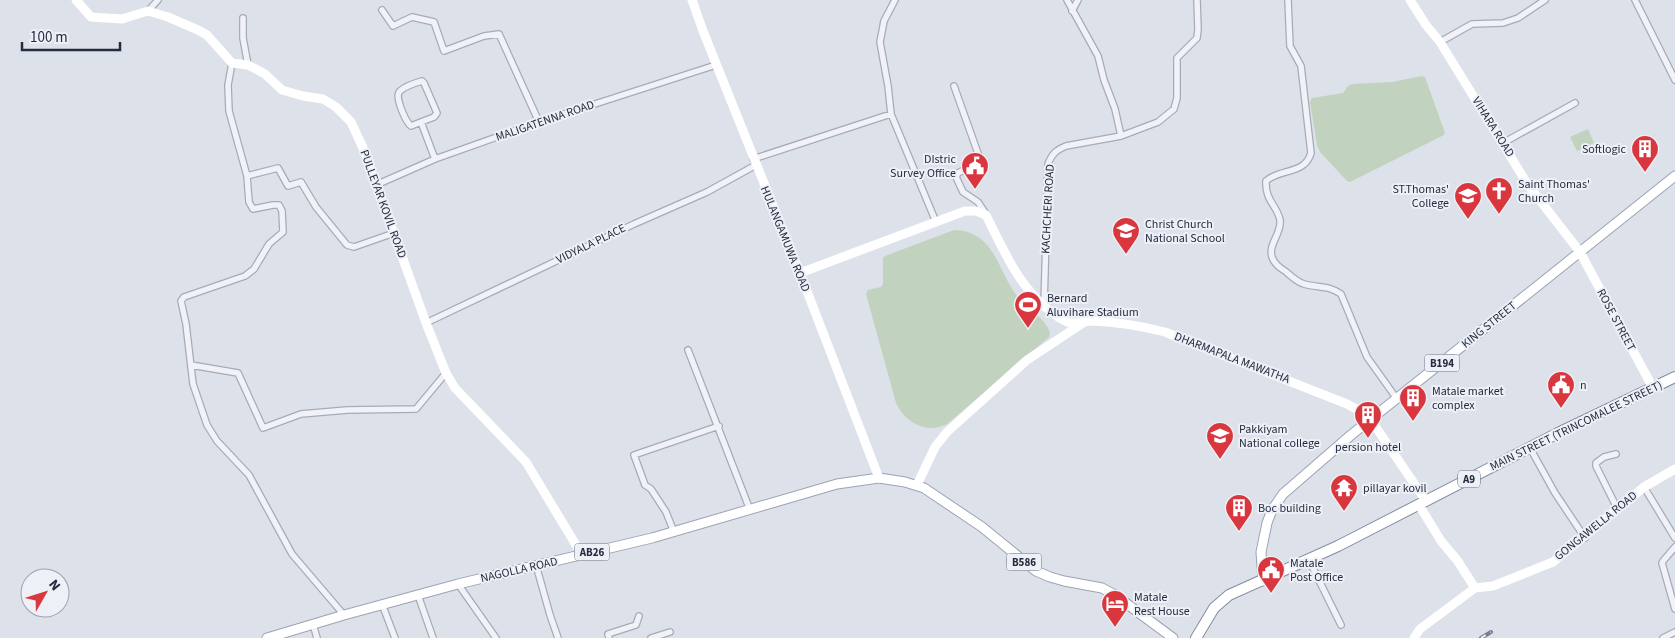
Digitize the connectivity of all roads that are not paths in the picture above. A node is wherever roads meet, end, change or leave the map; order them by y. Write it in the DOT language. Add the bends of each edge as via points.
graph roads {
  1 [pos="76,0"];
  2 [pos="158,0"];
  3 [pos="692,0"];
  4 [pos="895,0"];
  5 [pos="1066,0"];
  6 [pos="1078,0"];
  7 [pos="1196,0"];
  8 [pos="1288,0"];
  9 [pos="1410,0"];
  10 [pos="1545,0"];
  11 [pos="1635,0"];
  12 [pos="382,10"];
  13 [pos="148,11"];
  14 [pos="1072,11"];
  15 [pos="243,18"];
  16 [pos="1440,42"];
  17 [pos="232,63"];
  18 [pos="248,65"];
  19 [pos="716,65"];
  20 [pos="1675,80"];
  21 [pos="954,86"];
  22 [pos="1575,103"];
  23 [pos="891,114"];
  24 [pos="421,122"];
  25 [pos="539,122"];
  26 [pos="1121,136"];
  27 [pos="1503,143"];
  28 [pos="435,159"];
  29 [pos="754,162"];
  30 [pos="246,176"];
  31 [pos="1675,176"];
  32 [pos="376,184"];
  33 [pos="986,215"];
  34 [pos="936,222"];
  35 [pos="394,233"];
  36 [pos="1580,252"];
  37 [pos="800,273"];
  38 [pos="1044,307"];
  39 [pos="1085,322"];
  40 [pos="426,323"];
  41 [pos="688,350"];
  42 [pos="191,365"];
  43 [pos="446,374"];
  44 [pos="1675,377"];
  45 [pos="1653,388"];
  46 [pos="1397,399"];
  47 [pos="1371,420"];
  48 [pos="718,426"];
  49 [pos="1530,448"];
  50 [pos="1616,454"];
  51 [pos="1675,469"];
  52 [pos="879,478"];
  53 [pos="917,485"];
  54 [pos="1644,487"];
  55 [pos="1423,503"];
  56 [pos="1617,508"];
  57 [pos="750,510"];
  58 [pos="1672,528"];
  59 [pos="674,532"];
  60 [pos="1584,538"];
  61 [pos="1675,538"];
  62 [pos="1675,547"];
  63 [pos="582,555"];
  64 [pos="1309,560"];
  65 [pos="536,565"];
  66 [pos="1263,581"];
  67 [pos="458,584"];
  68 [pos="1475,588"];
  69 [pos="418,595"];
  70 [pos="382,604"];
  71 [pos="1675,609"];
  72 [pos="344,615"];
  73 [pos="1142,615"];
  74 [pos="640,616"];
  75 [pos="314,624"];
  76 [pos="1341,624"];
  77 [pos="670,632"];
  78 [pos="1675,632"];
  79 [pos="1203,633"];
  80 [pos="267,638"];
  81 [pos="318,638"];
  82 [pos="395,638"];
  83 [pos="433,638"];
  84 [pos="496,638"];
  85 [pos="558,638"];
  86 [pos="609,638"];
  87 [pos="651,638"];
  88 [pos="1163,638"];
  89 [pos="1173,638"];
  90 [pos="1196,638"];
  91 [pos="1414,638"];
  92 [pos="1663,638"];
  1 -- 13 [label="street" via="91,17 122,19"];
  2 -- 13 [label="street"];
  3 -- 19 [label="street, HULANGAMUWA ROAD"];
  4 -- 23 [label="street" via="884,21 880,42"];
  5 -- 14 [label="street"];
  6 -- 14 [label="street"];
  7 -- 26 [label="street" via="1197,38 1176,58 1178,98 1174,108 1158,122"];
  8 -- 46 [label="street" via="1290,46 1300,66 1311,153 1303,165 1271,176 1266,181 1266,191 1280,220 1272,257 1298,282 1332,288 1341,294 1367,357"];
  9 -- 16 [label="street, VIHARA ROAD"];
  10 -- 16 [label="street" via="1518,18 1503,23 1472,24"];
  11 -- 20 [label="street"];
  12 -- 25 [label="street" via="393,26 412,17 434,22 444,51 484,36 499,34"];
  13 -- 17 [label="street" via="207,35"];
  14 -- 26 [label="street" via="1098,56"];
  15 -- 18 [label="street" via="242,38"];
  16 -- 27 [label="street, VIHARA ROAD"];
  17 -- 18 [label="street, PULLEYAR KOVIL ROAD"];
  17 -- 30 [label="street" via="228,112"];
  18 -- 32 [label="street, PULLEYAR KOVIL ROAD" via="265,74 282,90 323,99 336,107 351,122"];
  19 -- 25 [label="street, MALIGATENNA ROAD"];
  19 -- 29 [label="street, HULANGAMUWA ROAD"];
  21 -- 33 [label="street" via="980,159 956,177 963,192 978,202"];
  22 -- 27 [label="street"];
  23 -- 29 [label="street, VIDYALA PLACE"];
  23 -- 34 [label="street"];
  24 -- 24 [label="street" via="411,126 407,122 397,94 422,81 437,113"];
  24 -- 28 [label="street"];
  25 -- 28 [label="street, MALIGATENNA ROAD"];
  26 -- 38 [label="street, KACHCHERI ROAD" via="1066,146 1052,155 1048,164"];
  27 -- 36 [label="street, VIHARA ROAD" via="1528,185"];
  28 -- 32 [label="street, MALIGATENNA ROAD"];
  29 -- 37 [label="street, HULANGAMUWA ROAD"];
  29 -- 40 [label="street, VIDYALA PLACE" via="707,192"];
  30 -- 35 [label="street" via="278,168 288,186 301,182 316,207 347,245 354,247"];
  30 -- 42 [label="street" via="253,209 279,206 283,232 269,244 254,269 245,276 180,301"];
  31 -- 36 [label="street, KING STREET / B194"];
  32 -- 35 [label="street, PULLEYAR KOVIL ROAD"];
  33 -- 34 [label="street" via="965,211"];
  33 -- 38 [label="street, DHARMAPALA MAWATHA" via="1014,272"];
  34 -- 37 [label="street"];
  35 -- 40 [label="street, PULLEYAR KOVIL ROAD"];
  36 -- 45 [label="street, ROSE STREET"];
  36 -- 46 [label="street, KING STREET / B194"];
  37 -- 52 [label="street, HULANGAMUWA ROAD"];
  38 -- 39 [label="street, DHARMAPALA MAWATHA" via="1064,322"];
  39 -- 47 [label="street, DHARMAPALA MAWATHA" via="1137,324 1165,332 1339,400"];
  39 -- 53 [label="street" via="1027,360 947,432 935,447"];
  40 -- 43 [label="street, PULLEYAR KOVIL ROAD"];
  41 -- 48 [label="street"];
  42 -- 43 [label="street" via="238,373 263,428 301,414 416,409"];
  42 -- 72 [label="street" via="193,384 207,425 217,441 249,475 292,554"];
  43 -- 63 [label="street, PULLEYAR KOVIL ROAD" via="455,388 526,462"];
  44 -- 45 [label="highway, MAIN STREET (TRINCOMALEE STREET) / A9"];
  45 -- 49 [label="highway, MAIN STREET (TRINCOMALEE STREET) / A9"];
  46 -- 47 [label="street, KING STREET / B194"];
  47 -- 55 [label="street"];
  47 -- 66 [label="street, KING STREET / B194" via="1313,466 1278,500 1265,530 1261,552"];
  48 -- 57 [label="street"];
  48 -- 59 [label="street" via="634,455 646,484 666,512"];
  49 -- 55 [label="highway, MAIN STREET (TRINCOMALEE STREET) / A9"];
  49 -- 60 [label="street"];
  50 -- 56 [label="street" via="1604,457 1596,466"];
  51 -- 54 [label="street, GONGAWELLA ROAD"];
  52 -- 53 [label="street, NAGOLLA ROAD / AB26"];
  52 -- 57 [label="street, NAGOLLA ROAD / AB26" via="837,484"];
  53 -- 73 [label="street, B586" via="982,527 1036,571 1064,581 1102,588"];
  54 -- 56 [label="street, GONGAWELLA ROAD"];
  54 -- 58 [label="street"];
  55 -- 64 [label="highway, MAIN STREET (TRINCOMALEE STREET) / A9"];
  55 -- 68 [label="street" via="1441,541"];
  56 -- 60 [label="street, GONGAWELLA ROAD"];
  57 -- 59 [label="street, NAGOLLA ROAD / AB26"];
  58 -- 61 [label="street"];
  59 -- 63 [label="street, NAGOLLA ROAD / AB26"];
  60 -- 68 [label="street, GONGAWELLA ROAD" via="1553,562 1493,586"];
  62 -- 71 [label="street" via="1662,564"];
  63 -- 65 [label="street, NAGOLLA ROAD / AB26"];
  64 -- 66 [label="highway, MAIN STREET (TRINCOMALEE STREET) / A9"];
  64 -- 76 [label="street"];
  65 -- 67 [label="street, NAGOLLA ROAD / AB26"];
  65 -- 85 [label="street"];
  66 -- 79 [label="highway, A9" via="1224,599 1214,608"];
  67 -- 69 [label="street, NAGOLLA ROAD / AB26"];
  67 -- 84 [label="street"];
  68 -- 91 [label="street, GONGAWELLA ROAD" via="1420,629"];
  69 -- 70 [label="street, NAGOLLA ROAD / AB26"];
  69 -- 83 [label="street"];
  70 -- 72 [label="street, NAGOLLA ROAD / AB26"];
  70 -- 82 [label="street"];
  72 -- 75 [label="street, NAGOLLA ROAD / AB26"];
  73 -- 88 [label="street, B586"];
  73 -- 89 [label="street, B586"];
  74 -- 86 [label="street" via="636,624 608,634"];
  75 -- 80 [label="street, NAGOLLA ROAD / AB26"];
  75 -- 81 [label="street"];
  77 -- 87 [label="street"];
  78 -- 92 [label="street"];
  79 -- 90 [label="highway, A9"];
}
